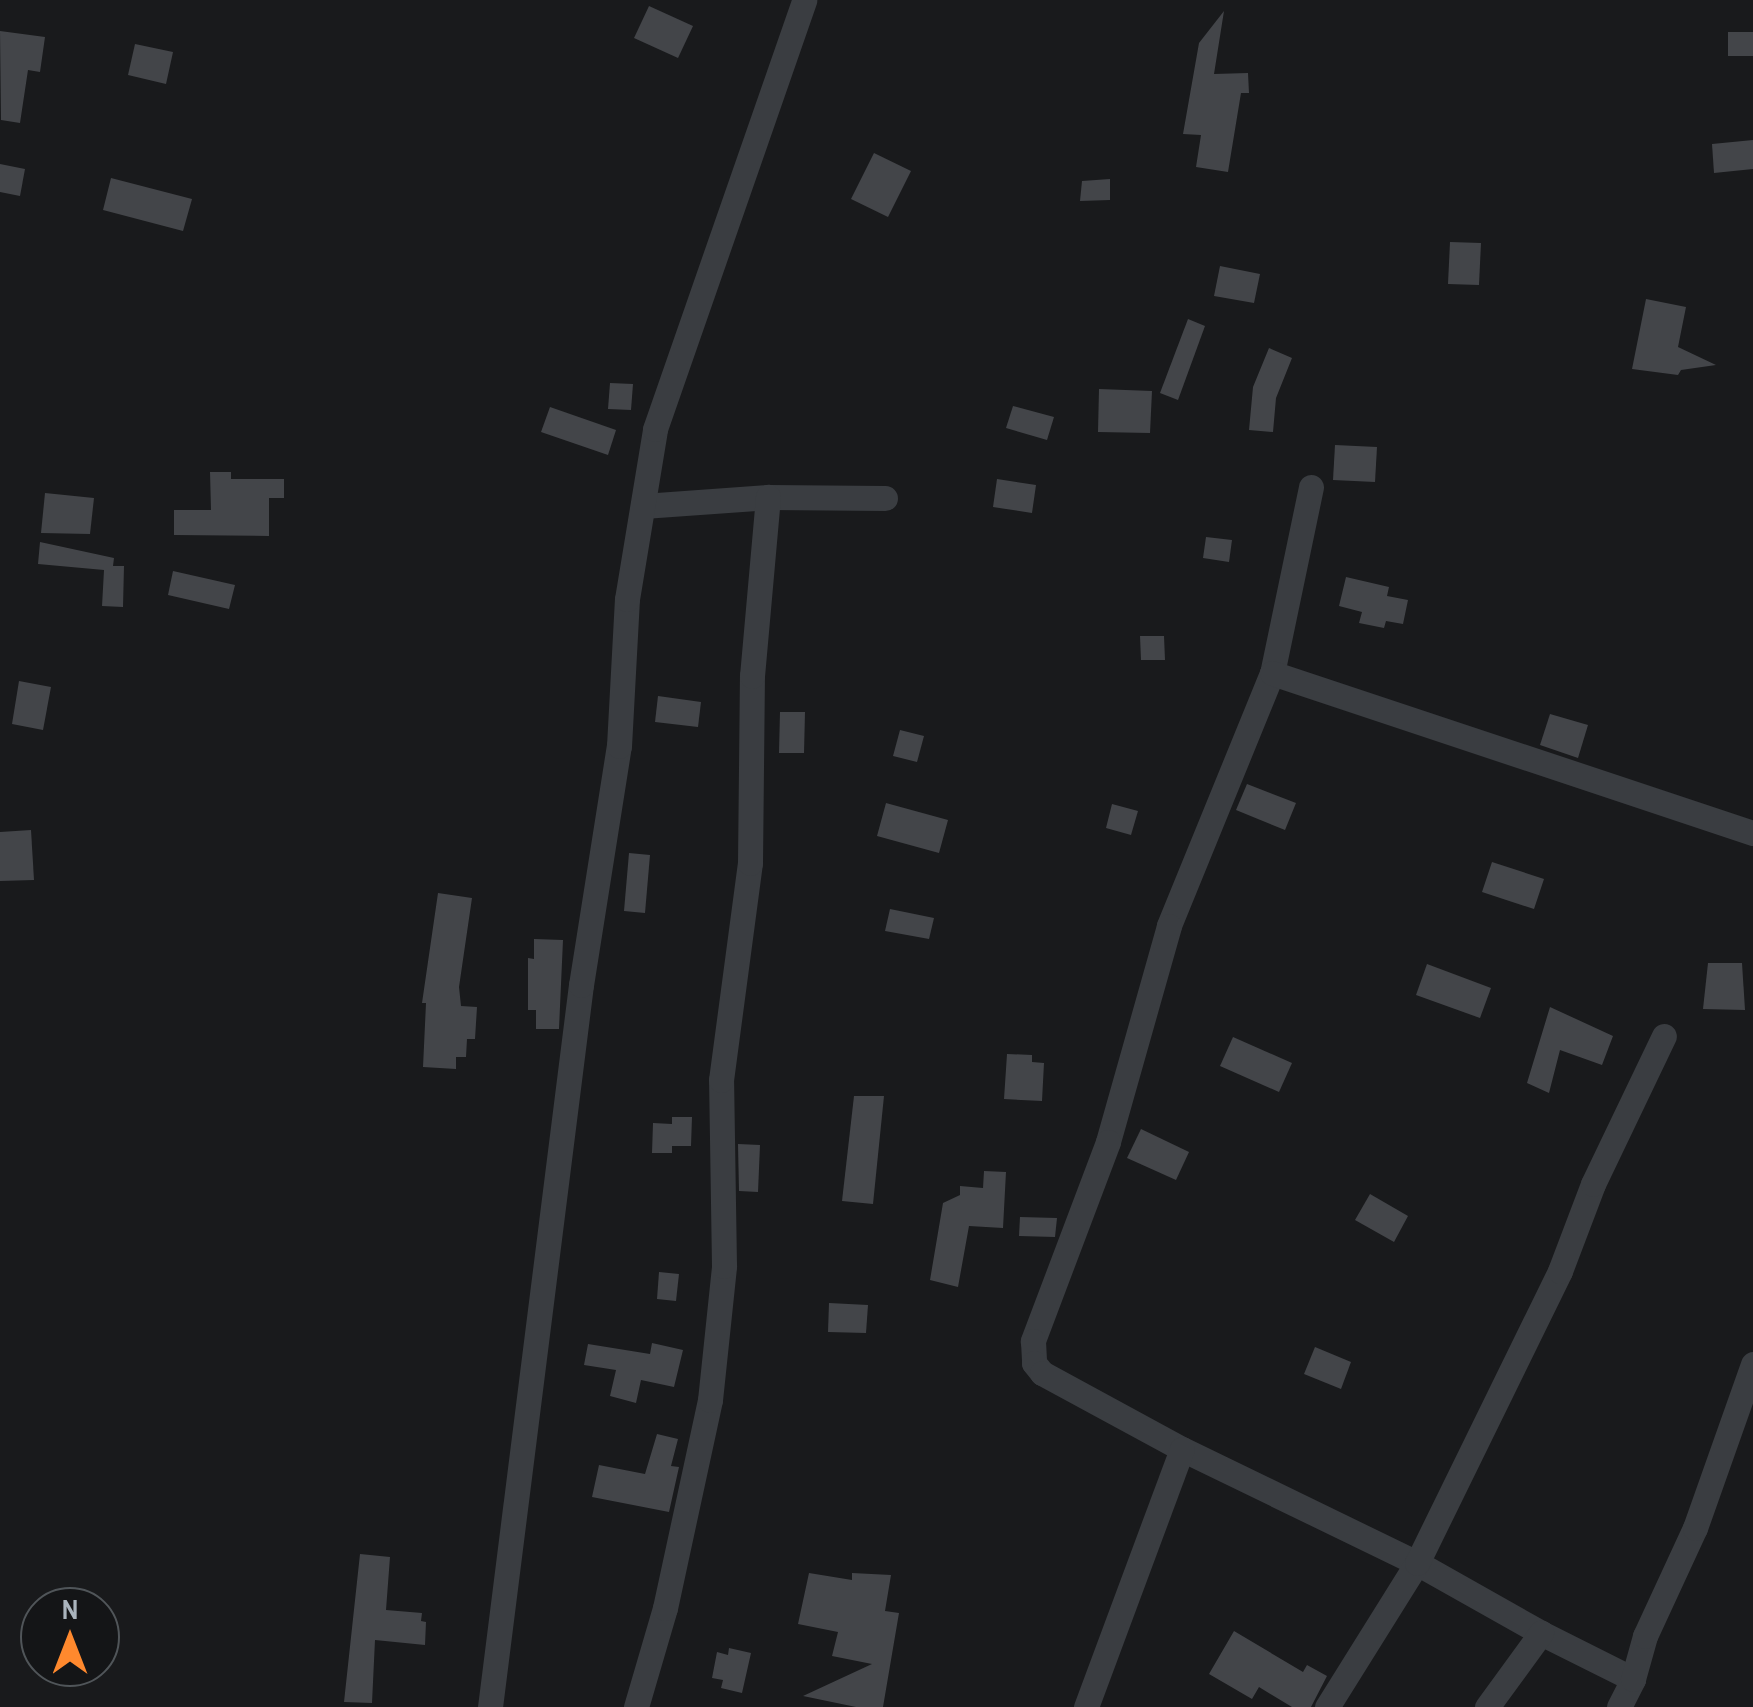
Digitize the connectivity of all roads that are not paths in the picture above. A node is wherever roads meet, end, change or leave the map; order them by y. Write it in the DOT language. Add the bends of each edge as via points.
graph roads {
  1 [pos="804,0"];
  2 [pos="1311,487"];
  3 [pos="768,497"];
  4 [pos="885,498"];
  5 [pos="642,506"];
  6 [pos="1272,673"];
  7 [pos="1753,833"];
  8 [pos="1664,1036"];
  9 [pos="1753,1364"];
  10 [pos="1182,1449"];
  11 [pos="1417,1563"];
  12 [pos="1541,1634"];
  13 [pos="1633,1679"];
  14 [pos="490,1707"];
  15 [pos="636,1707"];
  16 [pos="1086,1707"];
  17 [pos="1327,1707"];
  18 [pos="1487,1707"];
  19 [pos="1619,1707"];
  1 -- 5 [label="street" via="655,429"];
  2 -- 6 [label="street"];
  3 -- 4 [label="street"];
  3 -- 5 [label="street"];
  3 -- 15 [label="street" via="752,676 750,863 721,1080 724,1266 710,1400"];
  5 -- 14 [label="street" via="627,599 619,746 581,986"];
  6 -- 7 [label="street"];
  6 -- 10 [label="street" via="1169,926 1108,1142 1033,1340 1034,1363 1042,1373"];
  8 -- 11 [label="street" via="1560,1270"];
  9 -- 13 [label="street"];
  10 -- 11 [label="street"];
  10 -- 16 [label="street"];
  11 -- 12 [label="street"];
  11 -- 17 [label="street"];
  12 -- 13 [label="street"];
  12 -- 18 [label="street"];
  13 -- 19 [label="street"];
}
